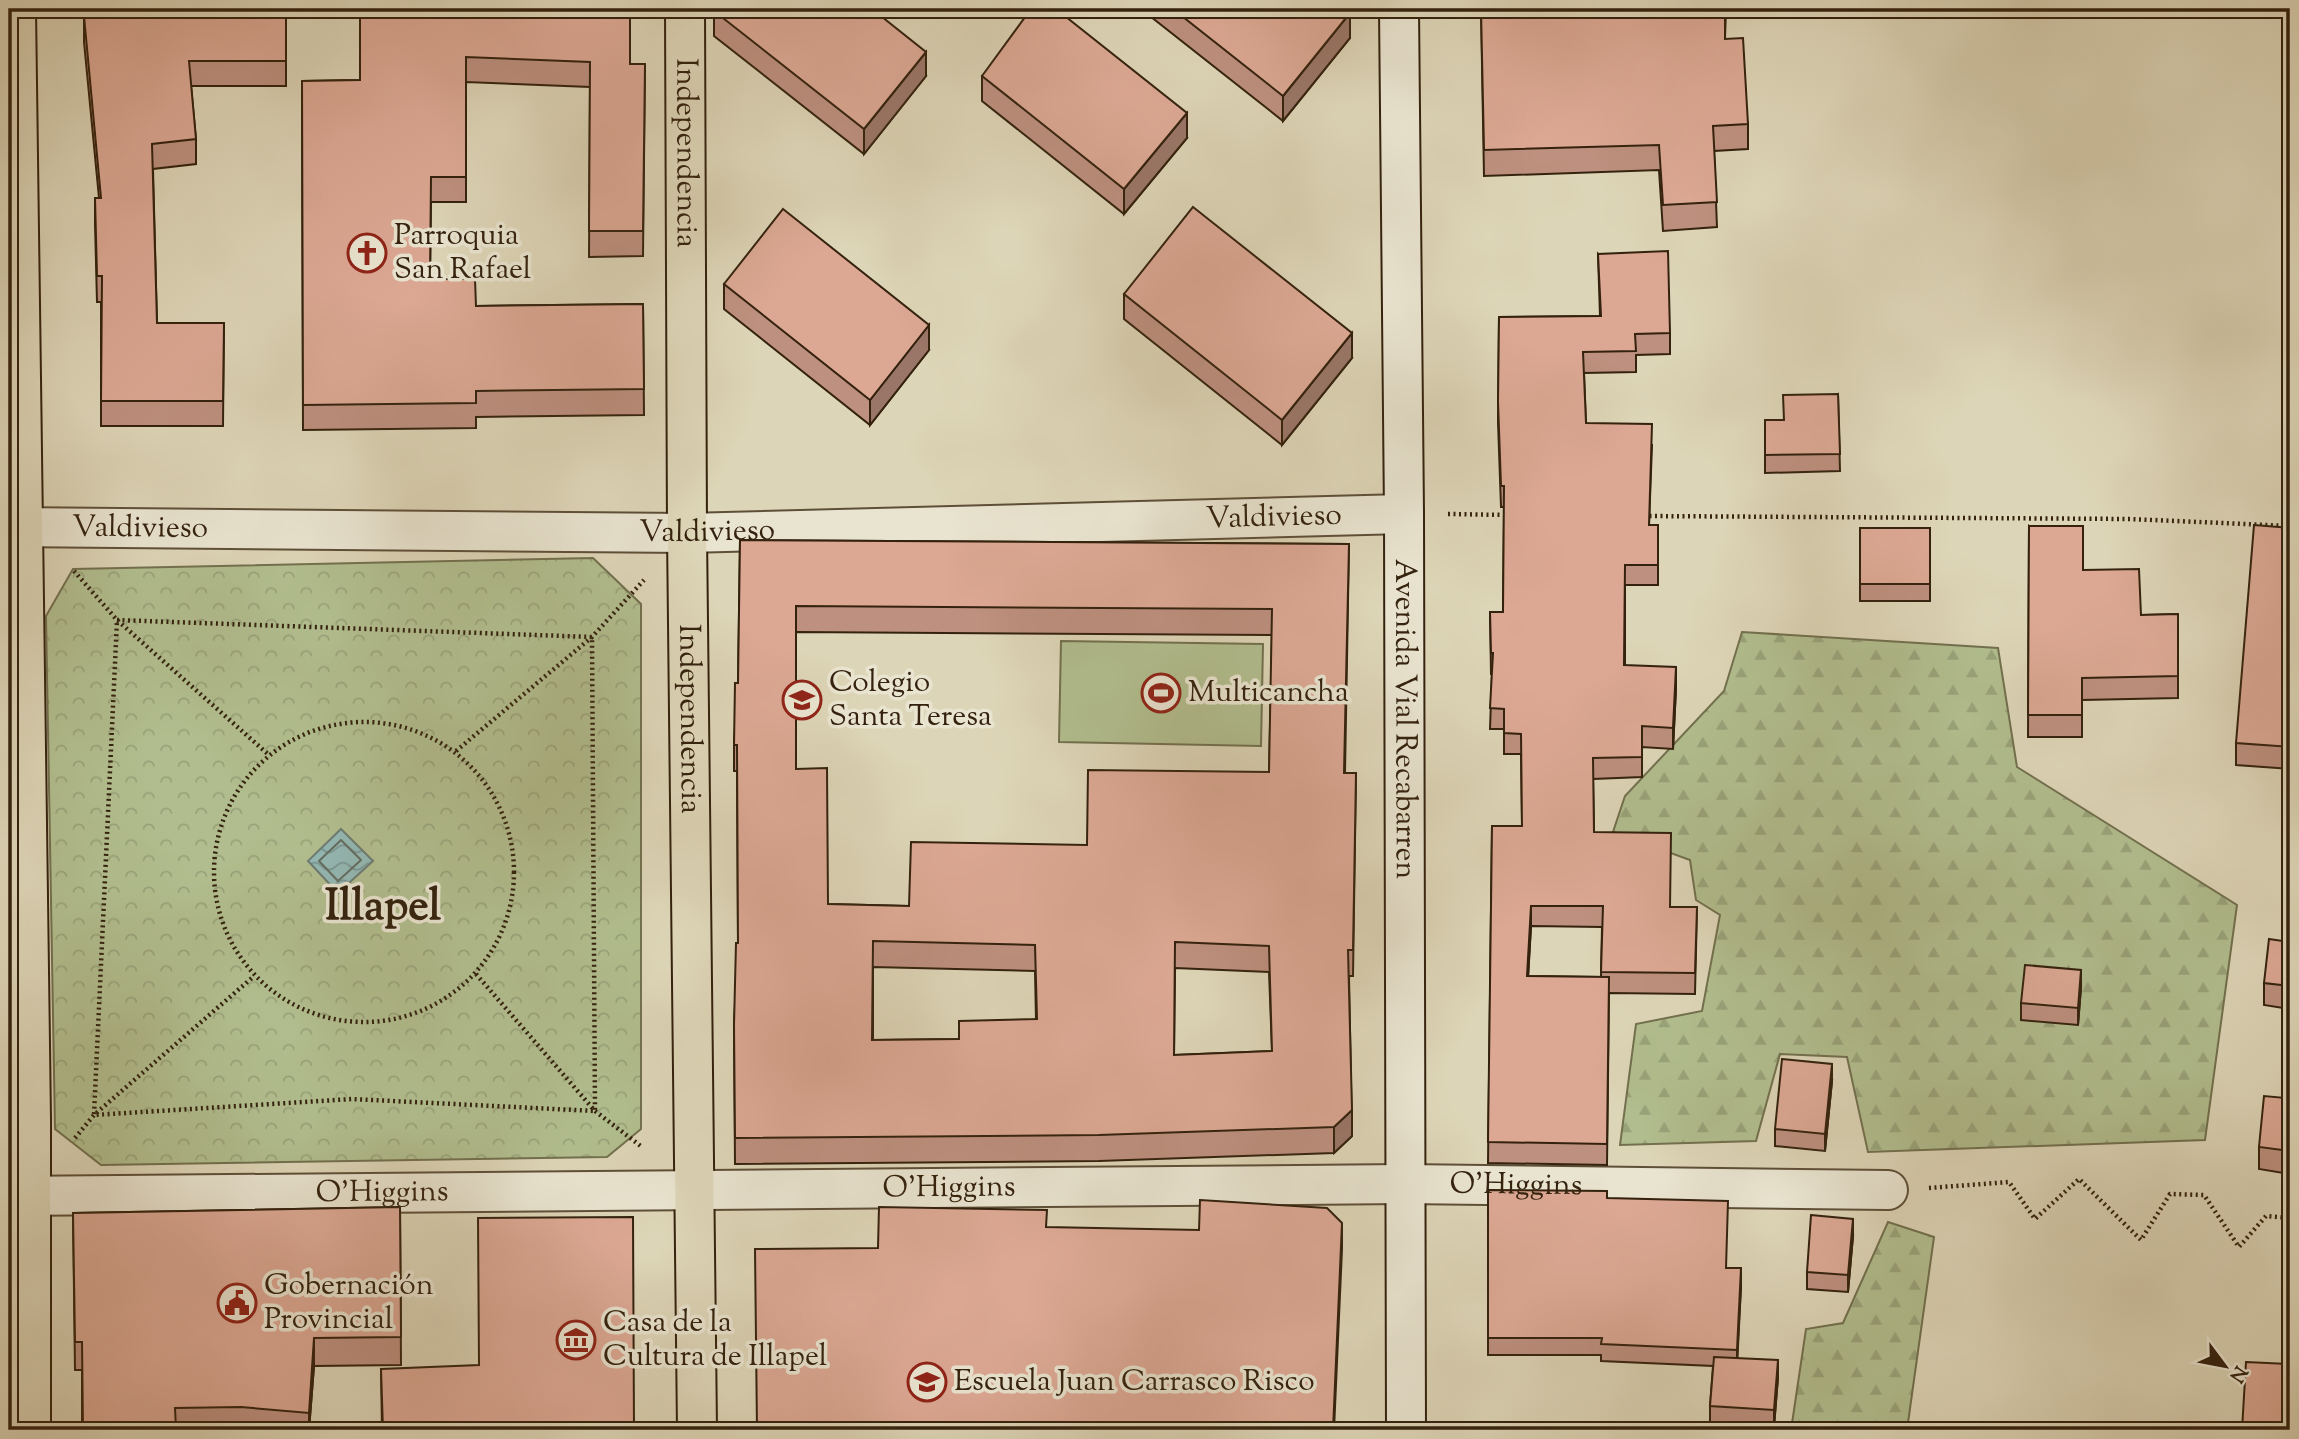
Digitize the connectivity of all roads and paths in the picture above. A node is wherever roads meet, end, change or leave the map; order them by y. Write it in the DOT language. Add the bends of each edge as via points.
graph roads {
  1 [pos="16,9"];
  2 [pos="685,9"];
  3 [pos="1399,9"];
  4 [pos="1404,514"];
  5 [pos="1516,515"];
  6 [pos="1641,516"];
  7 [pos="2290,526"];
  8 [pos="15,527"];
  9 [pos="687,533"];
  10 [pos="73,569"];
  11 [pos="117,620"];
  12 [pos="592,637"];
  13 [pos="456,751"];
  14 [pos="269,755"];
  15 [pos="476,974"];
  16 [pos="253,976"];
  17 [pos="595,1111"];
  18 [pos="94,1115"];
  19 [pos="69,1145"];
  20 [pos="1404,1184"];
  21 [pos="694,1188"];
  22 [pos="1888,1191"];
  23 [pos="19,1196"];
  24 [pos="2290,1218"];
  25 [pos="31,1430"];
  26 [pos="697,1430"];
  27 [pos="1405,1430"];
  1 -- 8 [label="main road"];
  2 -- 9 [label="main road, Independencia"];
  3 -- 4 [label="street, Avenida Vial Recabarren"];
  4 -- 5 [label="path"];
  4 -- 9 [label="street, Valdivieso"];
  4 -- 20 [label="street, Avenida Vial Recabarren"];
  6 -- 7 [label="path" via="2130,519"];
  8 -- 9 [label="street, Valdivieso"];
  8 -- 23 [label="main road" via="31,1119"];
  9 -- 12 [label="path"];
  9 -- 21 [label="main road, Independencia"];
  10 -- 11 [label="path"];
  11 -- 12 [label="path"];
  11 -- 14 [label="path"];
  11 -- 18 [label="path"];
  12 -- 13 [label="path"];
  12 -- 17 [label="path"];
  13 -- 14 [label="path" via="412,728 362,720 313,730"];
  13 -- 15 [label="path" via="490,787 511,833 515,883 506,920"];
  14 -- 16 [label="path" via="236,792 216,838 213,888 225,935"];
  15 -- 16 [label="path" via="437,1005 390,1022 340,1022 293,1007"];
  15 -- 17 [label="path"];
  16 -- 18 [label="path"];
  17 -- 18 [label="path" via="352,1099"];
  17 -- 21 [label="path"];
  18 -- 19 [label="path"];
  20 -- 21 [label="street, O'Higgins"];
  20 -- 22 [label="street, O'Higgins"];
  20 -- 27 [label="street, Avenida Vial Recabarren"];
  21 -- 23 [label="street, O'Higgins"];
  21 -- 26 [label="main road, Independencia"];
  22 -- 24 [label="path" via="2009,1182 2035,1219 2079,1179 2141,1240 2169,1194 2204,1195 2239,1247 2266,1216"];
  23 -- 25 [label="main road"];
}
